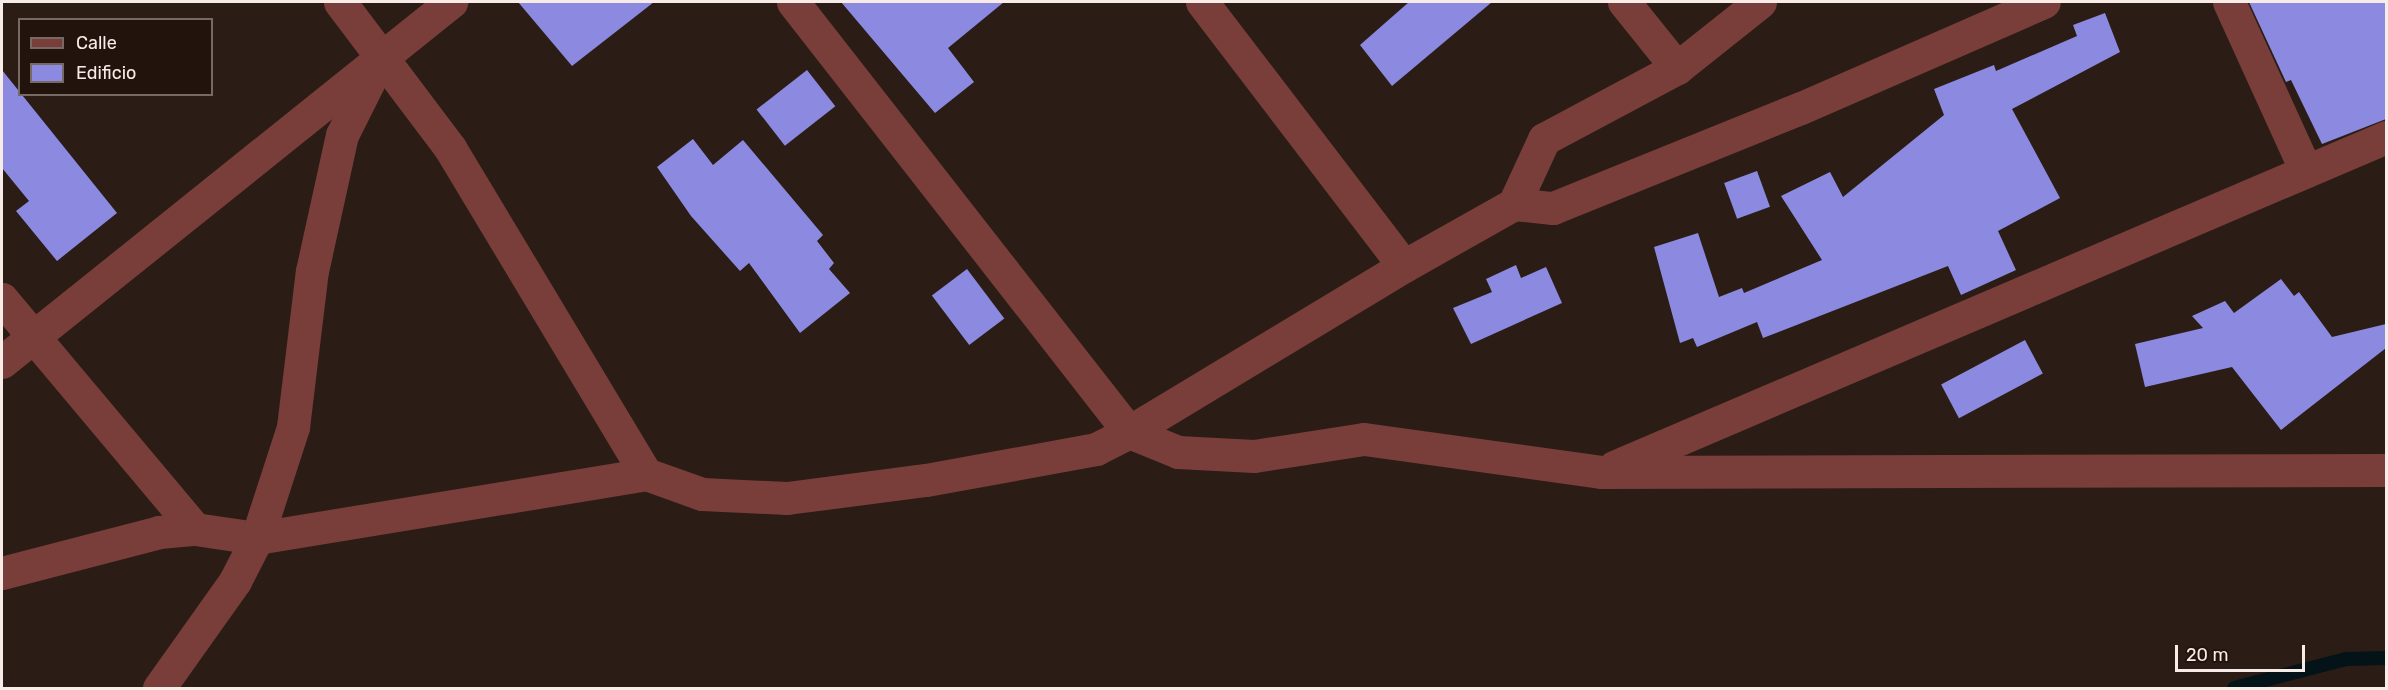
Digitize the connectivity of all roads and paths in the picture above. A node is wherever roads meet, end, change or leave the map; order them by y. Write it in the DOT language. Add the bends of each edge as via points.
graph roads {
  1 [pos="340,2"];
  2 [pos="451,2"];
  3 [pos="793,2"];
  4 [pos="1202,2"];
  5 [pos="1624,2"];
  6 [pos="1760,2"];
  7 [pos="2044,2"];
  8 [pos="2229,2"];
  9 [pos="382,55"];
  10 [pos="1677,68"];
  11 [pos="2386,138"];
  12 [pos="2307,171"];
  13 [pos="1514,204"];
  14 [pos="1404,266"];
  15 [pos="2,299"];
  16 [pos="31,338"];
  17 [pos="2,362"];
  18 [pos="1128,432"];
  19 [pos="2386,470"];
  20 [pos="1601,472"];
  21 [pos="646,474"];
  22 [pos="195,529"];
  23 [pos="257,538"];
  24 [pos="2,573"];
  25 [pos="159,688"];
  1 -- 9 [label="street"];
  2 -- 9 [label="street"];
  3 -- 18 [label="street"];
  4 -- 14 [label="street"];
  5 -- 10 [label="street"];
  6 -- 10 [label="street"];
  7 -- 13 [label="street" via="1801,108 1553,208"];
  8 -- 12 [label="street"];
  9 -- 16 [label="street"];
  9 -- 21 [label="street" via="450,148"];
  9 -- 23 [label="street" via="342,135 312,271 293,427"];
  10 -- 13 [label="street" via="1544,140"];
  11 -- 12 [label="street"];
  12 -- 20 [label="street"];
  13 -- 14 [label="street"];
  14 -- 18 [label="street"];
  15 -- 16 [label="street"];
  16 -- 17 [label="street"];
  16 -- 22 [label="street"];
  18 -- 20 [label="street" via="1178,452 1254,456 1364,439"];
  18 -- 21 [label="street" via="1096,449 926,480 787,498 702,494"];
  19 -- 20 [label="street"];
  21 -- 23 [label="street"];
  22 -- 23 [label="street"];
  22 -- 24 [label="street" via="159,531"];
  23 -- 25 [label="street" via="235,581"];
}
